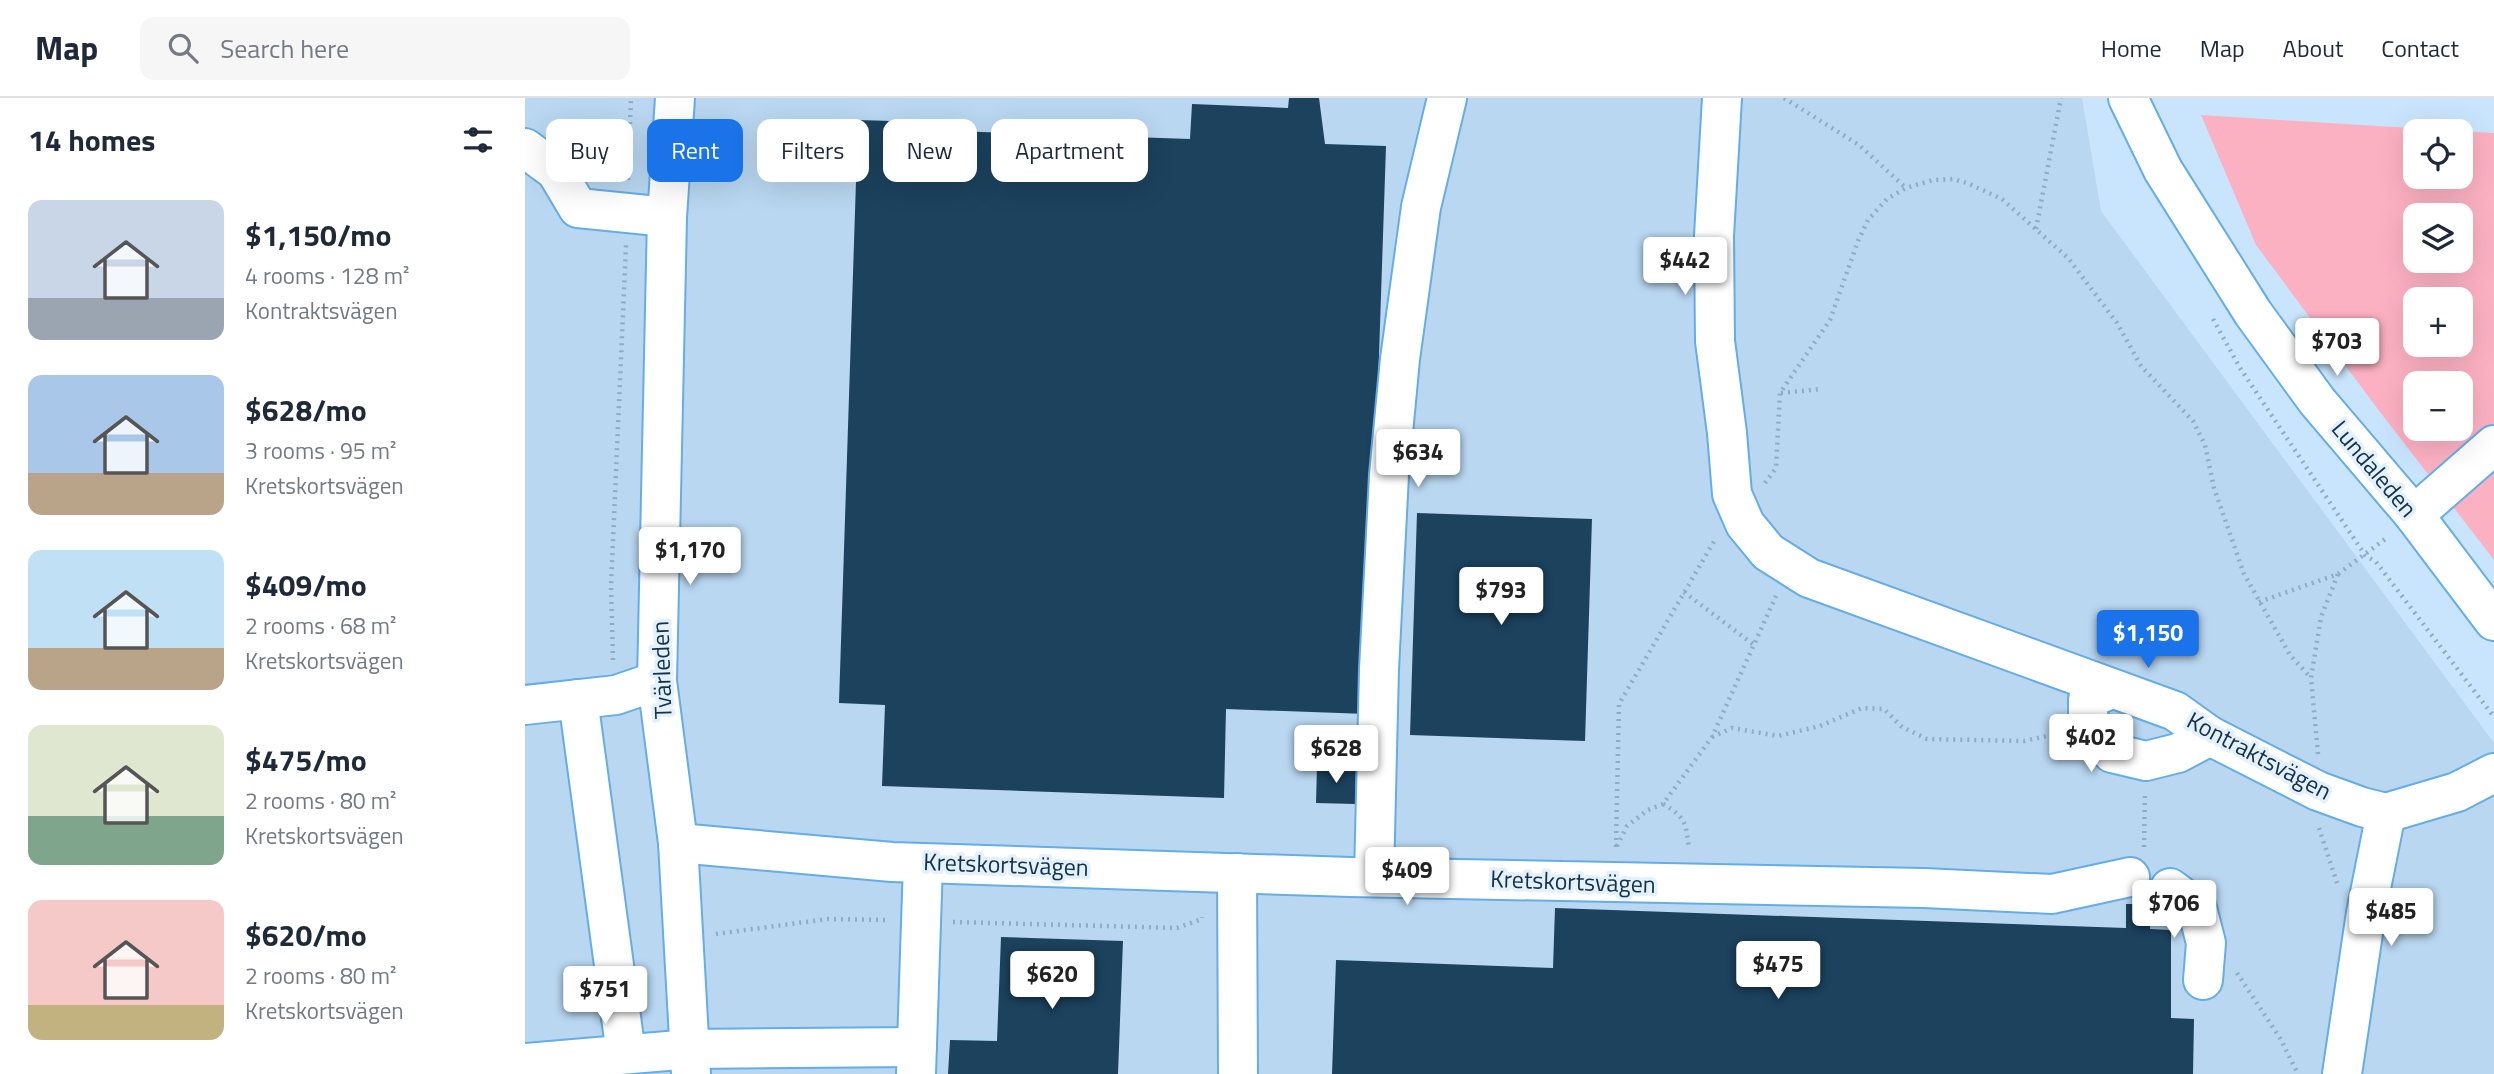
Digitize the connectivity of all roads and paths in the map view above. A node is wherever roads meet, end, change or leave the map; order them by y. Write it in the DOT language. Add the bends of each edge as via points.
graph roads {
  1 [pos="631,98"];
  2 [pos="675,98"];
  3 [pos="1447,98"];
  4 [pos="1722,98"];
  5 [pos="1784,98"];
  6 [pos="2061,98"];
  7 [pos="2128,98"];
  8 [pos="525,148"];
  9 [pos="1906,188"];
  10 [pos="627,213"];
  11 [pos="667,217"];
  12 [pos="2036,229"];
  13 [pos="2233,355"];
  14 [pos="1821,389"];
  15 [pos="1780,393"];
  16 [pos="2494,445"];
  17 [pos="1734,499"];
  18 [pos="2414,516"];
  19 [pos="2365,555"];
  20 [pos="1790,566"];
  21 [pos="2338,574"];
  22 [pos="1684,592"];
  23 [pos="2259,602"];
  24 [pos="2494,621"];
  25 [pos="612,641"];
  26 [pos="1754,645"];
  27 [pos="2311,678"];
  28 [pos="657,681"];
  29 [pos="2111,689"];
  30 [pos="578,699"];
  31 [pos="525,705"];
  32 [pos="2494,717"];
  33 [pos="2092,728"];
  34 [pos="2210,736"];
  35 [pos="1712,737"];
  36 [pos="2146,761"];
  37 [pos="2494,774"];
  38 [pos="2318,791"];
  39 [pos="1663,804"];
  40 [pos="2385,813"];
  41 [pos="678,843"];
  42 [pos="923,863"];
  43 [pos="2137,866"];
  44 [pos="1237,873"];
  45 [pos="1374,877"];
  46 [pos="1693,885"];
  47 [pos="2170,888"];
  48 [pos="2339,889"];
  49 [pos="2204,962"];
  50 [pos="626,1054"];
  51 [pos="691,1061"];
  52 [pos="916,1061"];
  53 [pos="525,1063"];
  54 [pos="1238,1074"];
  55 [pos="2298,1074"];
  56 [pos="2342,1074"];
  1 -- 10 [label="path"];
  2 -- 11 [label="street, Tvärleden"];
  3 -- 45 [label="street" via="1421,207 1390,462"];
  4 -- 17 [label="street" via="1714,341"];
  5 -- 9 [label="path" via="1859,145"];
  6 -- 12 [label="path"];
  7 -- 18 [label="street, Lundaleden" via="2163,170 2253,313 2316,401"];
  8 -- 10 [label="street" via="556,171 578,208"];
  9 -- 12 [label="path" via="1933,180 1967,183 2002,199"];
  9 -- 15 [label="path" via="1887,199 1868,220 1830,320"];
  10 -- 11 [label="street"];
  10 -- 25 [label="path"];
  11 -- 28 [label="street, Tvärleden"];
  12 -- 23 [label="path" via="2069,258 2117,323 2141,366 2193,421 2205,445 2214,488 2244,574"];
  13 -- 19 [label="path"];
  14 -- 15 [label="path"];
  15 -- 17 [label="path" via="1776,468 1766,483"];
  16 -- 18 [label="street"];
  17 -- 20 [label="street, Kontraktsvägen" via="1745,524 1768,552"];
  17 -- 22 [label="path"];
  18 -- 19 [label="path"];
  18 -- 24 [label="street, Lundaleden"];
  19 -- 21 [label="path"];
  19 -- 32 [label="path" via="2376,562"];
  20 -- 26 [label="path"];
  20 -- 29 [label="street, Kontraktsvägen" via="1809,578"];
  21 -- 23 [label="path"];
  21 -- 27 [label="path" via="2321,617"];
  22 -- 26 [label="path"];
  22 -- 39 [label="path" via="1619,704 1616,847 1627,827"];
  23 -- 27 [label="path" via="2290,655"];
  26 -- 35 [label="path"];
  27 -- 38 [label="path" via="2318,727"];
  28 -- 30 [label="street" via="616,695"];
  28 -- 41 [label="street, Tvärleden"];
  29 -- 33 [label="street" via="2088,699"];
  29 -- 34 [label="street, Kontraktsvägen" via="2175,711"];
  30 -- 31 [label="street"];
  30 -- 50 [label="street"];
  33 -- 35 [label="path" via="2024,741 1927,739 1902,727 1884,709 1862,708 1820,726 1778,736 1732,728"];
  33 -- 36 [label="street" via="2112,752"];
  34 -- 36 [label="street" via="2178,753"];
  34 -- 38 [label="street, Kontraktsvägen"];
  35 -- 39 [label="path"];
  36 -- 43 [label="path"];
  37 -- 40 [label="street" via="2457,792"];
  38 -- 40 [label="street, Kontraktsvägen"];
  38 -- 48 [label="path" via="2315,817"];
  39 -- 46 [label="path" via="1679,813 1687,832"];
  40 -- 56 [label="street"];
  41 -- 42 [label="street, Kretskortsvägen"];
  41 -- 51 [label="street, Tvärleden"];
  42 -- 44 [label="street, Kretskortsvägen"];
  42 -- 52 [label="street"];
  43 -- 46 [label="street, Kretskortsvägen" via="2052,894"];
  44 -- 45 [label="street, Kretskortsvägen"];
  44 -- 54 [label="street"];
  45 -- 46 [label="street, Kretskortsvägen"];
  47 -- 49 [label="street" via="2197,908"];
  49 -- 55 [label="path" via="2233,967"];
  50 -- 51 [label="street"];
  50 -- 53 [label="street"];
  51 -- 52 [label="street"];
}
